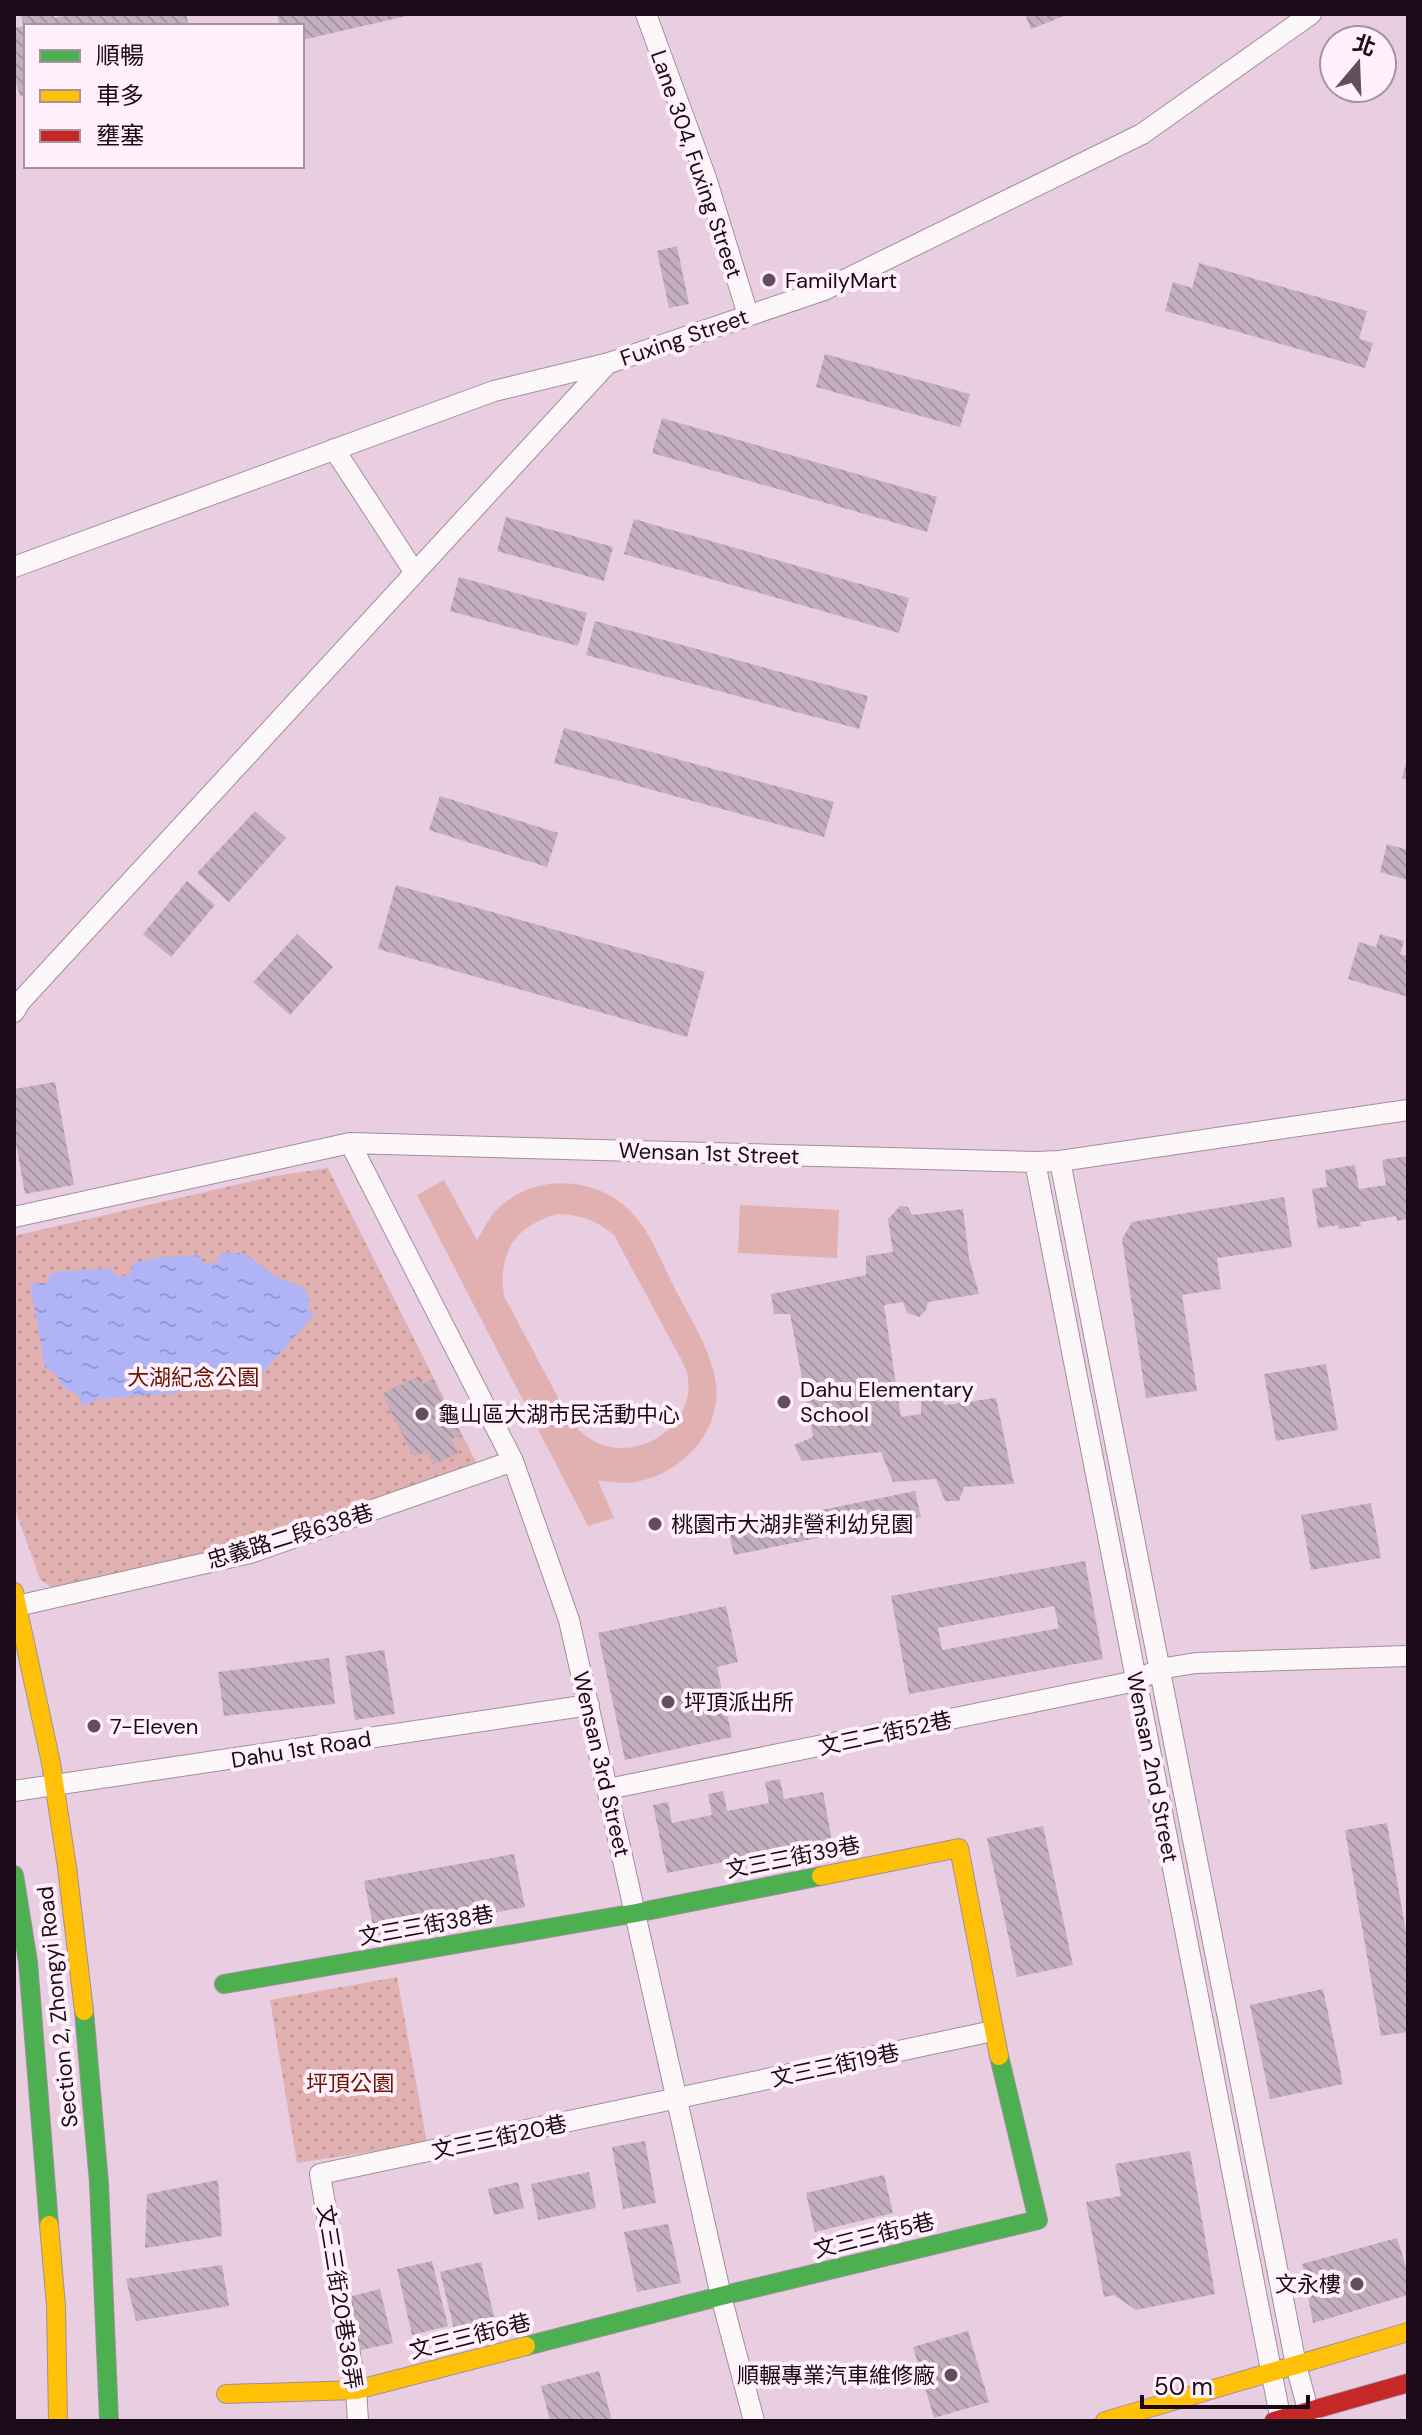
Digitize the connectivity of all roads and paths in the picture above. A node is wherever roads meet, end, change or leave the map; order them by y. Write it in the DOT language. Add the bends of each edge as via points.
graph roads {
  1 [pos="646,14"];
  2 [pos="1311,14"];
  3 [pos="748,315"];
  4 [pos="609,363"];
  5 [pos="334,449"];
  6 [pos="14,567"];
  7 [pos="415,573"];
  8 [pos="14,1012"];
  9 [pos="1408,1110"];
  10 [pos="350,1143"];
  11 [pos="1060,1161"];
  12 [pos="1035,1162"];
  13 [pos="14,1217"];
  14 [pos="513,1461"];
  15 [pos="16,1599"];
  16 [pos="1408,1656"];
  17 [pos="1159,1669"];
  18 [pos="1136,1681"];
  19 [pos="589,1705"];
  20 [pos="55,1787"];
  21 [pos="608,1789"];
  22 [pos="14,1791"];
  23 [pos="14,1875"];
  24 [pos="636,1913"];
  25 [pos="224,1984"];
  26 [pos="993,2031"];
  27 [pos="678,2099"];
  28 [pos="320,2174"];
  29 [pos="721,2296"];
  30 [pos="1408,2332"];
  31 [pos="1296,2365"];
  32 [pos="1271,2371"];
  33 [pos="1408,2383"];
  34 [pos="356,2390"];
  35 [pos="226,2394"];
  36 [pos="1310,2416"];
  37 [pos="1278,2420"];
  38 [pos="58,2421"];
  39 [pos="109,2421"];
  40 [pos="358,2421"];
  41 [pos="754,2421"];
  42 [pos="1105,2421"];
  1 -- 3 [label="street, Lane 304, Fuxing Street" via="706,178"];
  2 -- 3 [label="street, Fuxing Street" via="1142,134 824,290"];
  3 -- 4 [label="street, Fuxing Street"];
  4 -- 5 [label="street, Fuxing Street" via="494,391"];
  4 -- 7 [label="street"];
  5 -- 6 [label="street, Fuxing Street"];
  5 -- 7 [label="street"];
  7 -- 8 [label="street"];
  9 -- 11 [label="street, Wensan 1st Street"];
  10 -- 12 [label="street, Wensan 1st Street"];
  10 -- 13 [label="street, Wensan 1st Street"];
  10 -- 14 [label="street, Wensan 3rd Street"];
  11 -- 12 [label="street, Wensan 1st Street"];
  11 -- 17 [label="street, Wensan 2nd Street"];
  12 -- 18 [label="street, Wensan 2nd Street"];
  14 -- 15 [label="street, 忠義路二段638巷" via="250,1553"];
  14 -- 19 [label="street, Wensan 3rd Street" via="569,1620"];
  15 -- 20 [label="street, Section 2, Zhongyi Road"];
  16 -- 17 [label="street, 文三二街52巷" via="1196,1663"];
  17 -- 18 [label="street, 文三二街52巷"];
  17 -- 31 [label="street, Wensan 2nd Street"];
  18 -- 21 [label="street, 文三二街52巷"];
  18 -- 32 [label="street, Wensan 2nd Street"];
  19 -- 20 [label="street, Dahu 1st Road"];
  19 -- 21 [label="street, Wensan 3rd Street"];
  20 -- 22 [label="street, Dahu 1st Road"];
  20 -- 39 [label="street, Section 2, Zhongyi Road" via="92,2104"];
  21 -- 24 [label="street, Wensan 3rd Street"];
  23 -- 38 [label="street, Section 2, Zhongyi Road" via="28,1962 55,2291"];
  24 -- 25 [label="street, 文三三街38巷"];
  24 -- 26 [label="street, 文三三街39巷" via="959,1848"];
  24 -- 27 [label="street, Wensan 3rd Street"];
  26 -- 27 [label="street, 文三三街19巷"];
  26 -- 29 [label="street, 文三三街5巷" via="1038,2220"];
  27 -- 28 [label="street, 文三三街20巷"];
  27 -- 29 [label="street, Wensan 3rd Street"];
  28 -- 34 [label="street, 文三三街20巷36弄"];
  29 -- 34 [label="street, 文三三街6巷"];
  29 -- 41 [label="street, Wensan 3rd Street"];
  30 -- 31 [label="street"];
  31 -- 32 [label="street"];
  31 -- 36 [label="street, Wensan 2nd Street"];
  32 -- 37 [label="street, Wensan 2nd Street"];
  32 -- 42 [label="street"];
  33 -- 36 [label="street"];
  34 -- 35 [label="street, 文三三街6巷"];
  34 -- 40 [label="street, 文三三街20巷36弄"];
  36 -- 37 [label="street"];
}
